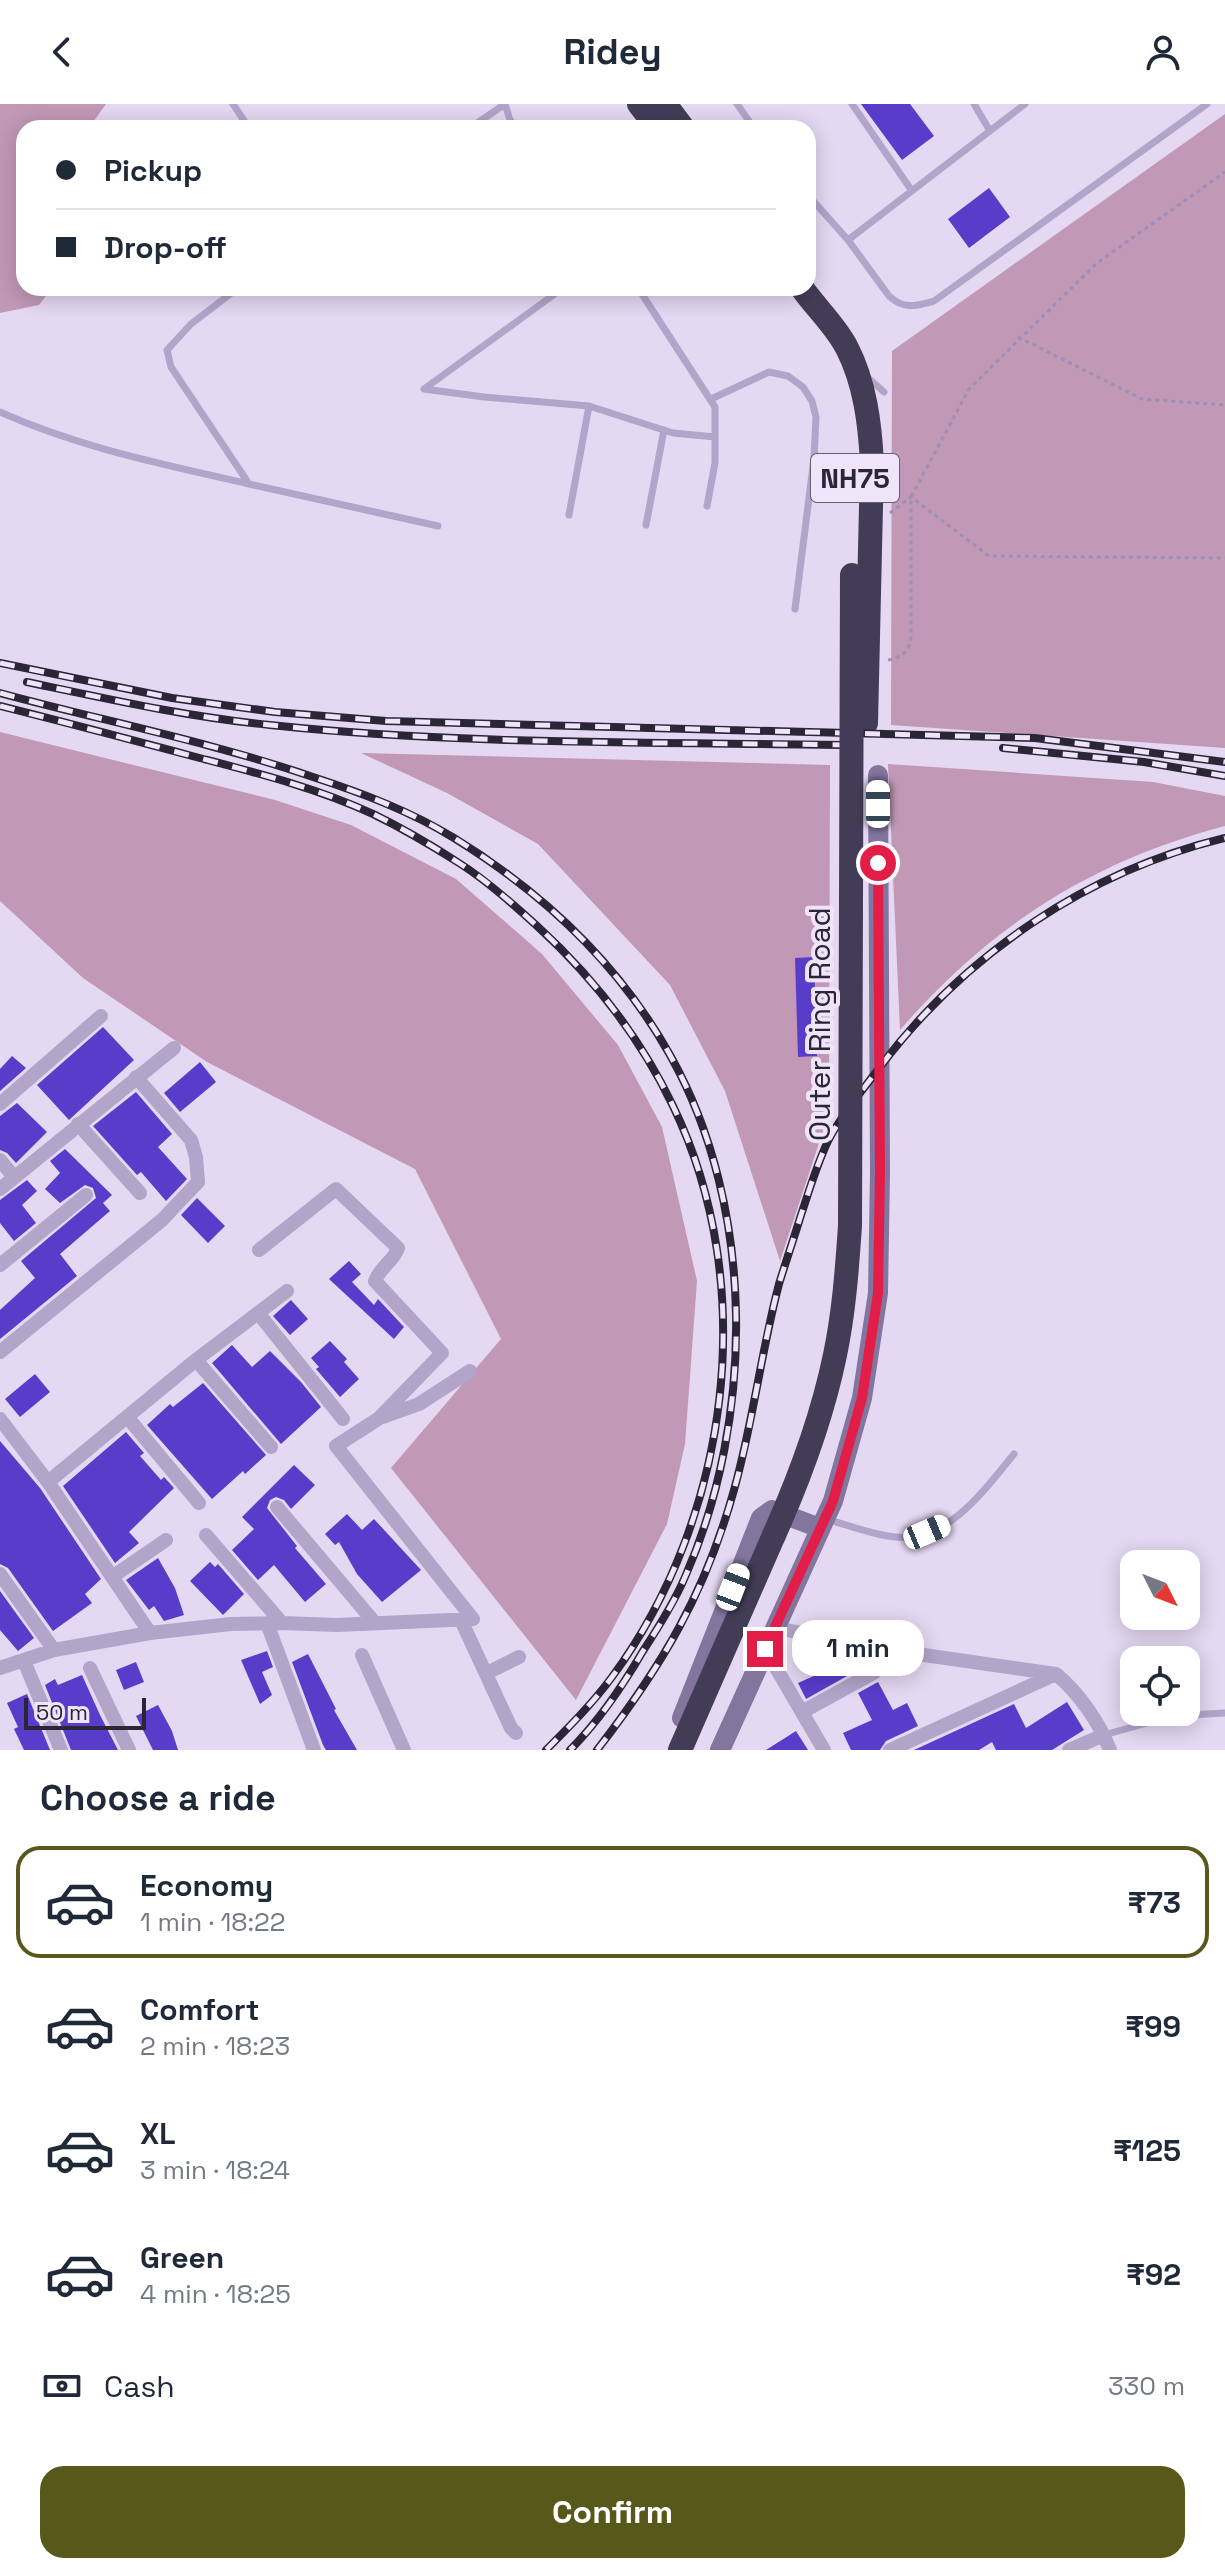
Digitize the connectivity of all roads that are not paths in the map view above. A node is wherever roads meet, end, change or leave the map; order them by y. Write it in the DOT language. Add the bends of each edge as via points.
graph roads {
  1 [pos="505,104"];
  2 [pos="639,104"];
  3 [pos="852,104"];
  4 [pos="974,104"];
  5 [pos="1025,104"];
  6 [pos="1207,104"];
  7 [pos="1015,108"];
  8 [pos="482,120"];
  9 [pos="652,120"];
  10 [pos="990,131"];
  11 [pos="912,191"];
  12 [pos="816,204"];
  13 [pos="848,240"];
  14 [pos="228,296"];
  15 [pos="552,296"];
  16 [pos="643,296"];
  17 [pos="788,296"];
  18 [pos="808,296"];
  19 [pos="854,366"];
  20 [pos="884,392"];
  21 [pos="711,399"];
  22 [pos="589,406"];
  23 [pos="0,412"];
  24 [pos="664,430"];
  25 [pos="715,437"];
  26 [pos="249,484"];
  27 [pos="707,506"];
  28 [pos="569,515"];
  29 [pos="646,525"];
  30 [pos="438,526"];
  31 [pos="860,574"];
  32 [pos="795,609"];
  33 [pos="878,775"];
  34 [pos="101,1016"];
  35 [pos="174,1048"];
  36 [pos="136,1077"];
  37 [pos="0,1104"];
  38 [pos="78,1124"];
  39 [pos="0,1160"];
  40 [pos="14,1177"];
  41 [pos="0,1189"];
  42 [pos="140,1193"];
  43 [pos="86,1195"];
  44 [pos="259,1250"];
  45 [pos="0,1265"];
  46 [pos="287,1291"];
  47 [pos="258,1313"];
  48 [pos="0,1352"];
  49 [pos="196,1360"];
  50 [pos="470,1371"];
  51 [pos="128,1418"];
  52 [pos="0,1419"];
  53 [pos="343,1419"];
  54 [pos="378,1419"];
  55 [pos="271,1447"];
  56 [pos="1014,1454"];
  57 [pos="48,1482"];
  58 [pos="199,1503"];
  59 [pos="277,1507"];
  60 [pos="822,1524"];
  61 [pos="206,1535"];
  62 [pos="780,1538"];
  63 [pos="166,1540"];
  64 [pos="0,1574"];
  65 [pos="112,1577"];
  66 [pos="461,1620"];
  67 [pos="274,1623"];
  68 [pos="375,1623"];
  69 [pos="776,1628"];
  70 [pos="150,1633"];
  71 [pos="765,1649"];
  72 [pos="54,1650"];
  73 [pos="362,1655"];
  74 [pos="519,1657"];
  75 [pos="24,1661"];
  76 [pos="0,1668"];
  77 [pos="90,1668"];
  78 [pos="875,1672"];
  79 [pos="487,1673"];
  80 [pos="1056,1674"];
  81 [pos="802,1712"];
  82 [pos="1225,1713"];
  83 [pos="516,1733"];
  84 [pos="1104,1735"];
  85 [pos="722,1749"];
  86 [pos="61,1750"];
  87 [pos="129,1750"];
  88 [pos="314,1750"];
  89 [pos="404,1750"];
  90 [pos="670,1750"];
  91 [pos="680,1750"];
  92 [pos="695,1750"];
  93 [pos="824,1750"];
  94 [pos="890,1750"];
  95 [pos="1069,1750"];
  96 [pos="1110,1750"];
  1 -- 8 [label="lane"];
  2 -- 9 [label="highway"];
  3 -- 11 [label="lane"];
  4 -- 10 [label="lane"];
  5 -- 7 [label="lane"];
  6 -- 13 [label="lane" via="934,301 897,304"];
  7 -- 10 [label="lane"];
  10 -- 11 [label="lane"];
  11 -- 13 [label="lane"];
  12 -- 13 [label="lane"];
  14 -- 26 [label="lane" via="167,350 171,367"];
  15 -- 22 [label="lane" via="424,389"];
  16 -- 21 [label="lane"];
  17 -- 31 [label="highway, Outer Ring Road / NH75" via="823,339 847,382 857,429"];
  18 -- 19 [label="highway, Outer Ring Road / NH75" via="846,346"];
  19 -- 20 [label="lane"];
  19 -- 31 [label="highway, Outer Ring Road / NH75" via="872,463"];
  21 -- 25 [label="lane"];
  21 -- 32 [label="lane" via="769,372 788,376 812,401 814,458"];
  22 -- 24 [label="lane"];
  22 -- 28 [label="lane"];
  23 -- 26 [label="lane" via="97,449"];
  24 -- 25 [label="lane"];
  24 -- 29 [label="lane"];
  25 -- 27 [label="lane"];
  26 -- 30 [label="lane"];
  31 -- 62 [label="highway, Outer Ring Road / NH75, bridge" via="845,1291 821,1414"];
  33 -- 60 [label="street" via="878,1293 862,1398"];
  34 -- 37 [label="street"];
  35 -- 36 [label="street"];
  36 -- 38 [label="street"];
  36 -- 48 [label="street" via="191,1140 198,1182 162,1220"];
  38 -- 40 [label="street"];
  38 -- 42 [label="street"];
  39 -- 40 [label="street"];
  40 -- 41 [label="street"];
  43 -- 45 [label="street"];
  44 -- 54 [label="street" via="336,1189 398,1248 375,1281 442,1353"];
  46 -- 47 [label="street"];
  47 -- 49 [label="street"];
  47 -- 53 [label="street"];
  49 -- 51 [label="street"];
  49 -- 55 [label="street"];
  50 -- 54 [label="street" via="419,1404"];
  51 -- 57 [label="street"];
  51 -- 58 [label="street"];
  52 -- 57 [label="street"];
  54 -- 66 [label="street" via="336,1446 473,1619"];
  56 -- 60 [label="lane" via="964,1512 927,1532 897,1538"];
  57 -- 65 [label="street"];
  59 -- 68 [label="street"];
  60 -- 69 [label="street"];
  60 -- 90 [label="street" via="772,1510 761,1518"];
  61 -- 67 [label="street"];
  62 -- 91 [label="highway, Outer Ring Road / NH75"];
  62 -- 92 [label="highway, Outer Ring Road / NH75"];
  63 -- 65 [label="street"];
  64 -- 72 [label="street"];
  65 -- 70 [label="street"];
  66 -- 68 [label="street"];
  66 -- 79 [label="street"];
  67 -- 68 [label="street"];
  67 -- 70 [label="street"];
  67 -- 88 [label="street"];
  69 -- 71 [label="street"];
  69 -- 80 [label="street"];
  70 -- 72 [label="street"];
  71 -- 81 [label="street"];
  71 -- 85 [label="street"];
  72 -- 75 [label="street"];
  73 -- 89 [label="street"];
  74 -- 79 [label="street"];
  75 -- 76 [label="street"];
  75 -- 86 [label="street"];
  77 -- 87 [label="street"];
  78 -- 81 [label="street"];
  79 -- 83 [label="street"];
  80 -- 84 [label="street"];
  80 -- 94 [label="street"];
  81 -- 93 [label="street"];
  82 -- 84 [label="lane" via="1172,1716"];
  84 -- 95 [label="street"];
  84 -- 96 [label="street"];
}
